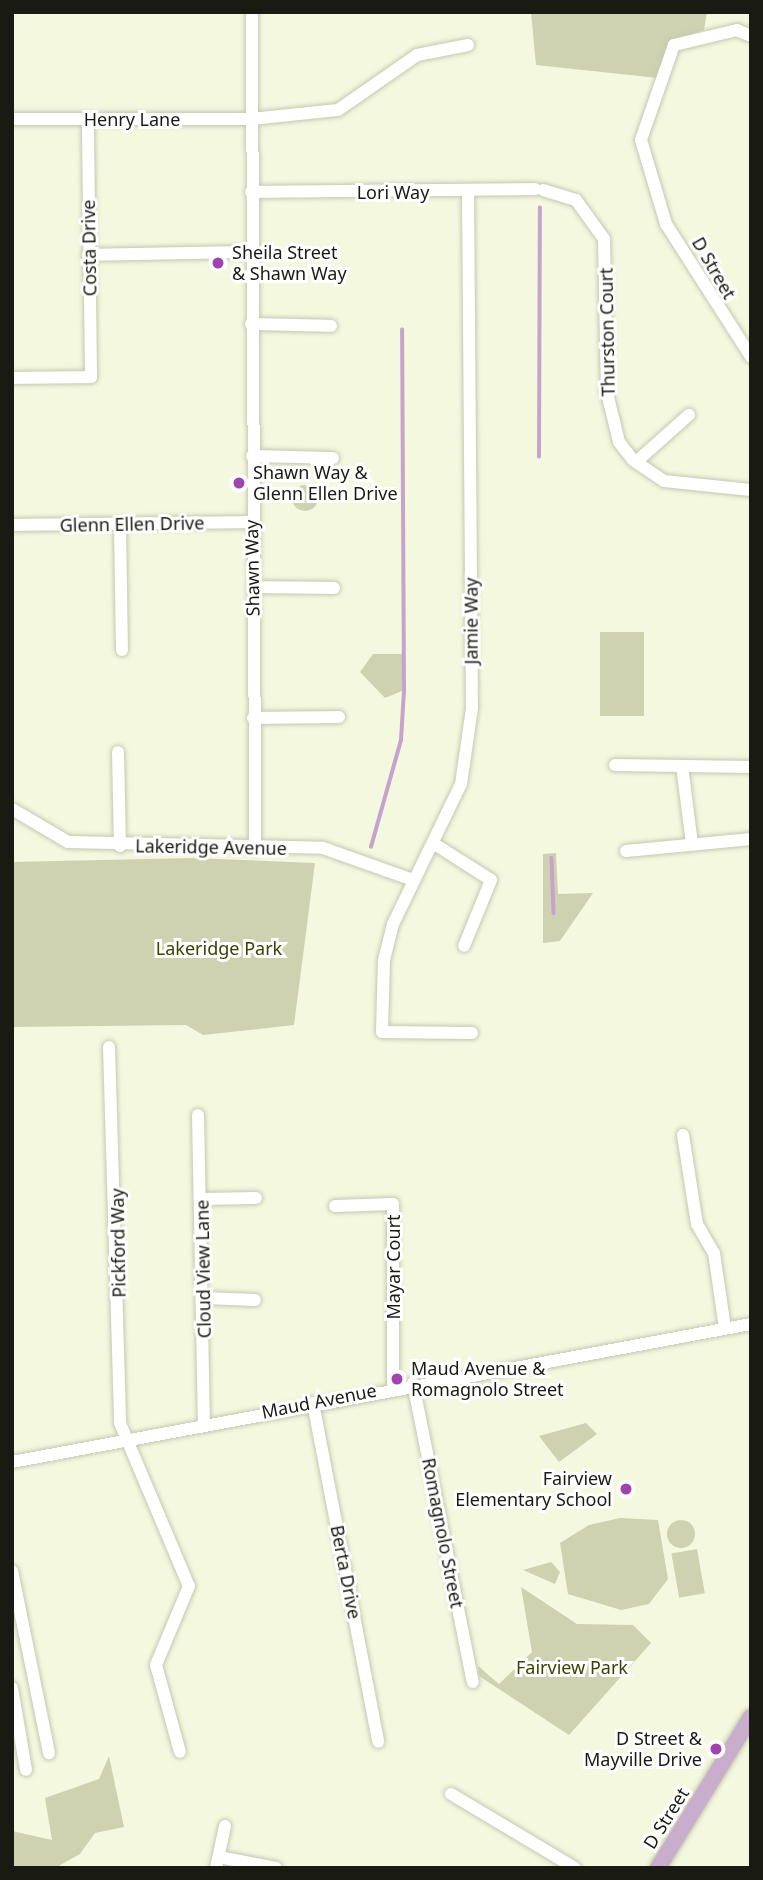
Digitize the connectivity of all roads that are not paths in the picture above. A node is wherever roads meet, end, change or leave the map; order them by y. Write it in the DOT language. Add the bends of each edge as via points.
graph roads {
  1 [pos="252,12"];
  2 [pos="751,36"];
  3 [pos="468,45"];
  4 [pos="12,119"];
  5 [pos="88,119"];
  6 [pos="251,119"];
  7 [pos="539,189"];
  8 [pos="468,191"];
  9 [pos="251,192"];
  10 [pos="250,252"];
  11 [pos="88,255"];
  12 [pos="251,324"];
  13 [pos="331,326"];
  14 [pos="751,357"];
  15 [pos="12,378"];
  16 [pos="689,415"];
  17 [pos="252,456"];
  18 [pos="333,458"];
  19 [pos="636,463"];
  20 [pos="751,490"];
  21 [pos="251,522"];
  22 [pos="120,524"];
  23 [pos="12,525"];
  24 [pos="253,587"];
  25 [pos="334,588"];
  26 [pos="122,650"];
  27 [pos="339,716"];
  28 [pos="253,718"];
  29 [pos="118,752"];
  30 [pos="615,765"];
  31 [pos="681,766"];
  32 [pos="751,767"];
  33 [pos="12,809"];
  34 [pos="751,839"];
  35 [pos="692,844"];
  36 [pos="436,845"];
  37 [pos="120,846"];
  38 [pos="255,849"];
  39 [pos="626,851"];
  40 [pos="412,880"];
  41 [pos="464,946"];
  42 [pos="472,1033"];
  43 [pos="109,1047"];
  44 [pos="198,1115"];
  45 [pos="683,1135"];
  46 [pos="256,1198"];
  47 [pos="202,1199"];
  48 [pos="335,1206"];
  49 [pos="204,1297"];
  50 [pos="255,1300"];
  51 [pos="751,1324"];
  52 [pos="724,1328"];
  53 [pos="413,1384"];
  54 [pos="393,1387"];
  55 [pos="313,1403"];
  56 [pos="204,1423"];
  57 [pos="123,1440"];
  58 [pos="12,1462"];
  59 [pos="12,1572"];
  60 [pos="473,1682"];
  61 [pos="12,1688"];
  62 [pos="751,1717"];
  63 [pos="378,1742"];
  64 [pos="180,1752"];
  65 [pos="50,1753"];
  66 [pos="26,1770"];
  67 [pos="452,1794"];
  68 [pos="225,1826"];
  69 [pos="218,1863"];
  70 [pos="276,1868"];
  71 [pos="575,1868"];
  72 [pos="658,1868"];
  1 -- 6 [label="street, Shawn Way"];
  2 -- 14 [label="street, D Street" via="737,30 674,45 641,141 653,192 717,313"];
  3 -- 6 [label="street, Henry Lane" via="417,55 338,110"];
  4 -- 5 [label="street, Henry Lane"];
  5 -- 6 [label="street, Henry Lane"];
  5 -- 11 [label="street, Costa Drive"];
  6 -- 9 [label="street, Shawn Way"];
  7 -- 8 [label="street, Lori Way"];
  7 -- 19 [label="street, Thurston Court" via="576,200 604,239 610,417"];
  8 -- 9 [label="street, Lori Way"];
  8 -- 36 [label="street, Jamie Way" via="472,708 461,784"];
  9 -- 10 [label="street, Shawn Way"];
  10 -- 11 [label="street"];
  10 -- 12 [label="street, Shawn Way"];
  11 -- 15 [label="street, Costa Drive" via="91,377"];
  12 -- 13 [label="street"];
  12 -- 17 [label="street, Shawn Way"];
  16 -- 19 [label="street"];
  17 -- 18 [label="street"];
  17 -- 21 [label="street, Shawn Way"];
  19 -- 20 [label="street" via="682,487"];
  21 -- 22 [label="street, Glenn Ellen Drive"];
  21 -- 24 [label="street, Shawn Way"];
  22 -- 23 [label="street, Glenn Ellen Drive"];
  22 -- 26 [label="street"];
  24 -- 25 [label="street"];
  24 -- 28 [label="street, Shawn Way"];
  27 -- 28 [label="street"];
  28 -- 38 [label="street, Shawn Way"];
  29 -- 37 [label="street"];
  30 -- 31 [label="street"];
  31 -- 32 [label="street"];
  31 -- 35 [label="street"];
  33 -- 37 [label="street, Lakeridge Avenue" via="68,842"];
  34 -- 35 [label="street"];
  35 -- 39 [label="street"];
  36 -- 40 [label="street, Jamie Way"];
  36 -- 41 [label="street" via="491,880"];
  37 -- 38 [label="street, Lakeridge Avenue"];
  38 -- 40 [label="street, Lakeridge Avenue" via="323,848"];
  40 -- 42 [label="street, Jamie Way" via="384,960 382,1032"];
  43 -- 57 [label="street, Pickford Way"];
  44 -- 47 [label="street, Cloud View Lane"];
  45 -- 52 [label="street" via="697,1224 714,1253"];
  46 -- 47 [label="street"];
  47 -- 49 [label="street, Cloud View Lane"];
  48 -- 54 [label="street, Mayar Court" via="393,1203"];
  49 -- 50 [label="street"];
  49 -- 56 [label="street, Cloud View Lane"];
  51 -- 52 [label="street, Maud Avenue"];
  52 -- 53 [label="street, Maud Avenue"];
  53 -- 54 [label="street, Maud Avenue"];
  53 -- 60 [label="street, Romagnolo Street"];
  54 -- 55 [label="street, Maud Avenue"];
  55 -- 56 [label="street, Maud Avenue"];
  55 -- 63 [label="street, Berta Drive"];
  56 -- 57 [label="street, Maud Avenue"];
  57 -- 58 [label="street, Maud Avenue"];
  57 -- 64 [label="street" via="151,1489 189,1586 156,1665"];
  59 -- 65 [label="street"];
  61 -- 66 [label="street"];
  62 -- 72 [label="main road, D Street"];
  67 -- 71 [label="street"];
  68 -- 69 [label="street"];
  69 -- 70 [label="street"];
}
